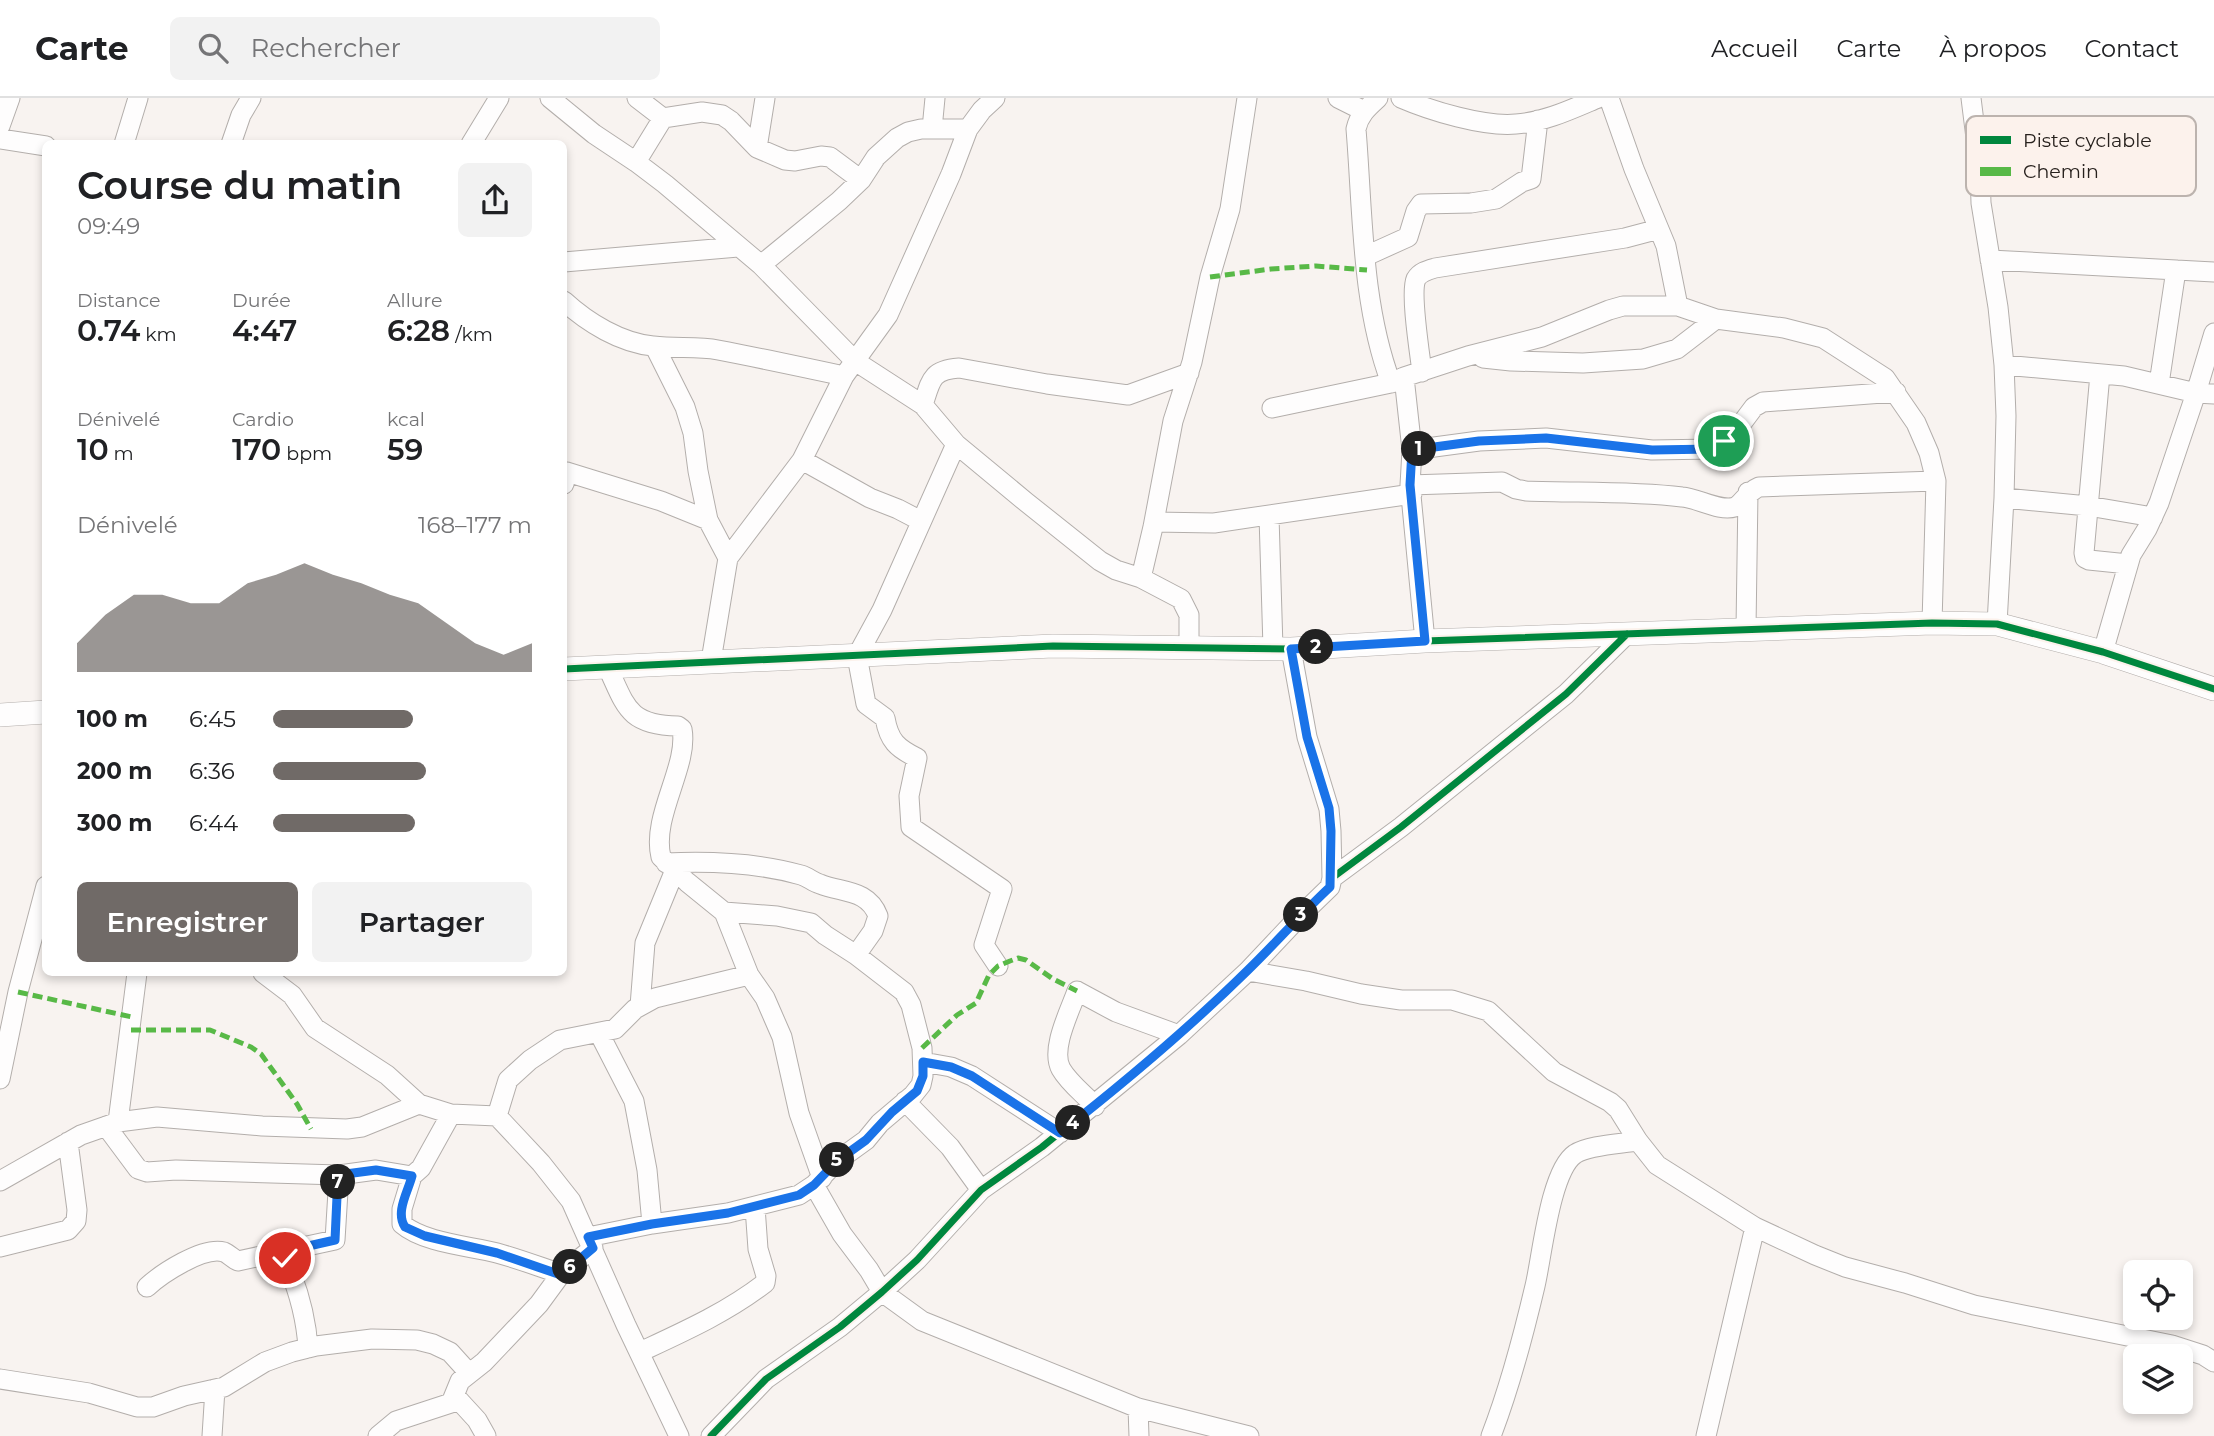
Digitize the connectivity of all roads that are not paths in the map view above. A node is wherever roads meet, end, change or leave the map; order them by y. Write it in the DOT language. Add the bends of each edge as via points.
graph roads {
  1 [pos="10,98"];
  2 [pos="138,98"];
  3 [pos="251,98"];
  4 [pos="499,98"];
  5 [pos="550,98"];
  6 [pos="637,98"];
  7 [pos="765,98"];
  8 [pos="935,98"];
  9 [pos="995,98"];
  10 [pos="1247,98"];
  11 [pos="1338,98"];
  12 [pos="1401,98"];
  13 [pos="1598,98"];
  14 [pos="1609,98"];
  15 [pos="1971,98"];
  16 [pos="1436,103"];
  17 [pos="1371,105"];
  18 [pos="1973,116"];
  19 [pos="663,118"];
  20 [pos="1538,120"];
  21 [pos="0,126"];
  22 [pos="932,129"];
  23 [pos="968,130"];
  24 [pos="0,139"];
  25 [pos="125,140"];
  26 [pos="232,140"];
  27 [pos="473,140"];
  28 [pos="42,145"];
  29 [pos="757,148"];
  30 [pos="636,162"];
  31 [pos="861,180"];
  32 [pos="1981,196"];
  33 [pos="1659,229"];
  34 [pos="738,247"];
  35 [pos="1366,256"];
  36 [pos="1990,260"];
  37 [pos="567,262"];
  38 [pos="761,265"];
  39 [pos="2176,270"];
  40 [pos="2214,272"];
  41 [pos="567,304"];
  42 [pos="1678,306"];
  43 [pos="1716,319"];
  44 [pos="2214,333"];
  45 [pos="655,347"];
  46 [pos="1468,356"];
  47 [pos="2004,365"];
  48 [pos="850,368"];
  49 [pos="1189,373"];
  50 [pos="2099,374"];
  51 [pos="1406,377"];
  52 [pos="2159,384"];
  53 [pos="1896,392"];
  54 [pos="2205,393"];
  55 [pos="923,405"];
  56 [pos="1272,408"];
  57 [pos="956,444"];
  58 [pos="1412,450"];
  59 [pos="802,460"];
  60 [pos="567,475"];
  61 [pos="1936,481"];
  62 [pos="1411,490"];
  63 [pos="1748,492"];
  64 [pos="2004,498"];
  65 [pos="2088,506"];
  66 [pos="1269,516"];
  67 [pos="2153,517"];
  68 [pos="708,520"];
  69 [pos="921,522"];
  70 [pos="1154,522"];
  71 [pos="728,558"];
  72 [pos="2128,564"];
  73 [pos="1141,578"];
  74 [pos="1932,623"];
  75 [pos="1997,624"];
  76 [pos="1746,629"];
  77 [pos="1627,634"];
  78 [pos="1425,641"];
  79 [pos="1189,648"];
  80 [pos="1282,649"];
  81 [pos="2103,652"];
  82 [pos="857,656"];
  83 [pos="711,661"];
  84 [pos="607,666"];
  85 [pos="567,669"];
  86 [pos="2214,689"];
  87 [pos="42,712"];
  88 [pos="0,715"];
  89 [pos="670,867"];
  90 [pos="1332,878"];
  91 [pos="42,901"];
  92 [pos="724,912"];
  93 [pos="856,955"];
  94 [pos="998,966"];
  95 [pos="1248,971"];
  96 [pos="749,975"];
  97 [pos="137,976"];
  98 [pos="266,976"];
  99 [pos="640,1006"];
  100 [pos="599,1033"];
  101 [pos="1179,1035"];
  102 [pos="923,1062"];
  103 [pos="0,1079"];
  104 [pos="905,1101"];
  105 [pos="419,1104"];
  106 [pos="1095,1106"];
  107 [pos="450,1114"];
  108 [pos="497,1116"];
  109 [pos="112,1124"];
  110 [pos="1060,1133"];
  111 [pos="1637,1141"];
  112 [pos="68,1142"];
  113 [pos="338,1175"];
  114 [pos="412,1176"];
  115 [pos="0,1181"];
  116 [pos="818,1182"];
  117 [pos="981,1191"];
  118 [pos="755,1207"];
  119 [pos="652,1224"];
  120 [pos="1755,1227"];
  121 [pos="591,1242"];
  122 [pos="0,1247"];
  123 [pos="282,1252"];
  124 [pos="561,1275"];
  125 [pos="147,1287"];
  126 [pos="882,1293"];
  127 [pos="308,1348"];
  128 [pos="639,1352"];
  129 [pos="2214,1363"];
  130 [pos="469,1373"];
  131 [pos="0,1379"];
  132 [pos="215,1389"];
  133 [pos="455,1396"];
  134 [pos="1138,1408"];
  135 [pos="397,1429"];
  136 [pos="212,1436"];
  137 [pos="379,1436"];
  138 [pos="486,1436"];
  139 [pos="679,1436"];
  140 [pos="711,1436"];
  141 [pos="1139,1436"];
  142 [pos="1249,1436"];
  143 [pos="1491,1436"];
  144 [pos="1706,1436"];
  1 -- 21 [label="street"];
  2 -- 25 [label="street"];
  3 -- 26 [label="street"];
  4 -- 27 [label="street"];
  5 -- 30 [label="street"];
  6 -- 19 [label="street"];
  7 -- 29 [label="street"];
  8 -- 22 [label="street"];
  9 -- 23 [label="street"];
  10 -- 49 [label="street" via="1230,209"];
  11 -- 17 [label="street"];
  12 -- 16 [label="street"];
  13 -- 20 [label="street"];
  14 -- 33 [label="street"];
  15 -- 18 [label="street"];
  16 -- 20 [label="street" via="1500,125"];
  17 -- 35 [label="street" via="1358,119 1356,129"];
  19 -- 29 [label="street" via="709,112 722,115"];
  19 -- 30 [label="street"];
  20 -- 35 [label="street" via="1531,179 1496,199 1421,204 1408,237"];
  22 -- 23 [label="street"];
  22 -- 31 [label="street" via="897,138 876,157"];
  23 -- 48 [label="street" via="888,315"];
  24 -- 28 [label="street"];
  29 -- 31 [label="street" via="785,160 830,157"];
  30 -- 34 [label="street"];
  31 -- 38 [label="street"];
  32 -- 36 [label="street"];
  33 -- 42 [label="street"];
  33 -- 51 [label="street" via="1625,239 1423,273 1416,279"];
  34 -- 37 [label="street"];
  34 -- 38 [label="street"];
  35 -- 51 [label="street" via="1375,328"];
  36 -- 39 [label="street"];
  36 -- 47 [label="street"];
  38 -- 48 [label="street"];
  39 -- 40 [label="street"];
  39 -- 52 [label="street"];
  41 -- 45 [label="street" via="625,340"];
  42 -- 43 [label="street"];
  42 -- 46 [label="street" via="1623,306 1542,337"];
  43 -- 46 [label="street" via="1677,349 1643,359 1583,363"];
  43 -- 53 [label="street" via="1823,338 1885,377"];
  44 -- 54 [label="street"];
  45 -- 48 [label="street" via="714,349"];
  45 -- 68 [label="street" via="693,433"];
  46 -- 51 [label="street"];
  47 -- 50 [label="street"];
  47 -- 64 [label="street"];
  48 -- 55 [label="street"];
  48 -- 59 [label="street"];
  49 -- 55 [label="street" via="1128,395 947,369 938,371 930,382"];
  49 -- 70 [label="street" via="1173,421"];
  50 -- 52 [label="street"];
  50 -- 65 [label="street"];
  51 -- 56 [label="street"];
  51 -- 58 [label="street"];
  52 -- 54 [label="street"];
  53 -- 58 [label="street" via="1763,402 1713,449 1652,450 1546,438"];
  53 -- 61 [label="street" via="1925,443"];
  54 -- 67 [label="street"];
  55 -- 57 [label="street"];
  57 -- 69 [label="street"];
  57 -- 73 [label="street" via="1100,561"];
  58 -- 62 [label="street"];
  59 -- 69 [label="street"];
  59 -- 71 [label="street"];
  60 -- 68 [label="street" via="661,501"];
  61 -- 63 [label="street" via="1759,486"];
  61 -- 74 [label="street"];
  62 -- 63 [label="street" via="1502,482 1526,491 1682,497 1728,508 1739,504"];
  62 -- 66 [label="street"];
  62 -- 78 [label="street"];
  63 -- 76 [label="street"];
  64 -- 65 [label="street"];
  64 -- 75 [label="street"];
  65 -- 67 [label="street"];
  65 -- 72 [label="street" via="2085,558"];
  66 -- 70 [label="street" via="1214,523"];
  66 -- 80 [label="street"];
  67 -- 72 [label="street"];
  68 -- 71 [label="street"];
  69 -- 82 [label="street"];
  70 -- 73 [label="street"];
  71 -- 83 [label="street"];
  72 -- 81 [label="street"];
  73 -- 79 [label="street" via="1181,599 1189,615"];
  74 -- 75 [label="street"];
  74 -- 76 [label="street"];
  75 -- 81 [label="street"];
  76 -- 77 [label="street"];
  77 -- 78 [label="street"];
  77 -- 90 [label="street" via="1566,694"];
  78 -- 80 [label="street"];
  79 -- 80 [label="street"];
  79 -- 82 [label="street" via="1053,646"];
  80 -- 90 [label="street" via="1329,808"];
  81 -- 86 [label="street"];
  82 -- 83 [label="street"];
  82 -- 94 [label="street" via="866,704 885,718 887,732 900,750 917,758 909,796 911,827 1002,889 984,945"];
  83 -- 84 [label="street"];
  84 -- 85 [label="street"];
  84 -- 89 [label="street" via="626,707 639,720 678,726 683,733 661,831 660,852"];
  87 -- 88 [label="street"];
  89 -- 92 [label="street"];
  89 -- 93 [label="street" via="693,862 748,866 802,875 856,893 878,916"];
  89 -- 99 [label="street" via="645,943"];
  90 -- 95 [label="street" via="1330,887"];
  91 -- 103 [label="street"];
  92 -- 93 [label="street" via="808,922"];
  92 -- 96 [label="street"];
  93 -- 102 [label="street" via="908,999"];
  95 -- 101 [label="street"];
  95 -- 111 [label="street" via="1401,1000 1452,1000 1488,1011 1554,1072 1610,1102"];
  96 -- 99 [label="street"];
  96 -- 116 [label="street" via="782,1037"];
  97 -- 109 [label="street"];
  98 -- 105 [label="street" via="292,995 316,1028 387,1075"];
  99 -- 100 [label="street" via="615,1029"];
  100 -- 108 [label="street" via="560,1040 516,1071 508,1080"];
  100 -- 119 [label="street" via="634,1101"];
  101 -- 106 [label="street"];
  101 -- 106 [label="street" via="1116,1012 1077,991 1058,1058 1066,1076"];
  102 -- 104 [label="street" via="921,1085"];
  102 -- 110 [label="street" via="972,1076"];
  104 -- 116 [label="street"];
  104 -- 117 [label="street" via="950,1147"];
  105 -- 107 [label="street"];
  105 -- 109 [label="street" via="347,1129 157,1117"];
  106 -- 110 [label="street"];
  107 -- 108 [label="street"];
  107 -- 114 [label="street"];
  108 -- 121 [label="street" via="571,1200"];
  109 -- 112 [label="street"];
  109 -- 113 [label="street" via="135,1165 144,1172"];
  110 -- 117 [label="street"];
  111 -- 120 [label="street" via="1657,1166"];
  111 -- 143 [label="street" via="1575,1154 1559,1179 1546,1218 1536,1284"];
  112 -- 115 [label="street"];
  112 -- 122 [label="street" via="74,1224 68,1230"];
  113 -- 114 [label="street" via="376,1170"];
  113 -- 123 [label="street" via="335,1240"];
  114 -- 124 [label="street" via="402,1209 405,1227"];
  116 -- 118 [label="street" via="799,1195"];
  116 -- 126 [label="street" via="842,1234"];
  117 -- 126 [label="street"];
  118 -- 119 [label="street"];
  118 -- 128 [label="street" via="765,1283 689,1330"];
  119 -- 121 [label="street"];
  120 -- 129 [label="street" via="1844,1267 1974,1306 2172,1345"];
  120 -- 144 [label="street"];
  121 -- 124 [label="street"];
  121 -- 128 [label="street"];
  123 -- 125 [label="street" via="238,1261 225,1252 213,1252 173,1266"];
  123 -- 127 [label="street" via="299,1297"];
  124 -- 130 [label="street" via="531,1313"];
  126 -- 134 [label="street" via="922,1321"];
  126 -- 140 [label="street" via="766,1379"];
  127 -- 130 [label="street" via="372,1339 417,1340 450,1352"];
  127 -- 132 [label="street" via="265,1362"];
  128 -- 139 [label="street"];
  130 -- 133 [label="street" via="460,1381"];
  131 -- 132 [label="street" via="89,1393 138,1407"];
  132 -- 136 [label="street"];
  133 -- 135 [label="street" via="449,1405"];
  133 -- 138 [label="street"];
  134 -- 141 [label="street"];
  134 -- 142 [label="street"];
  135 -- 137 [label="street"];
}
